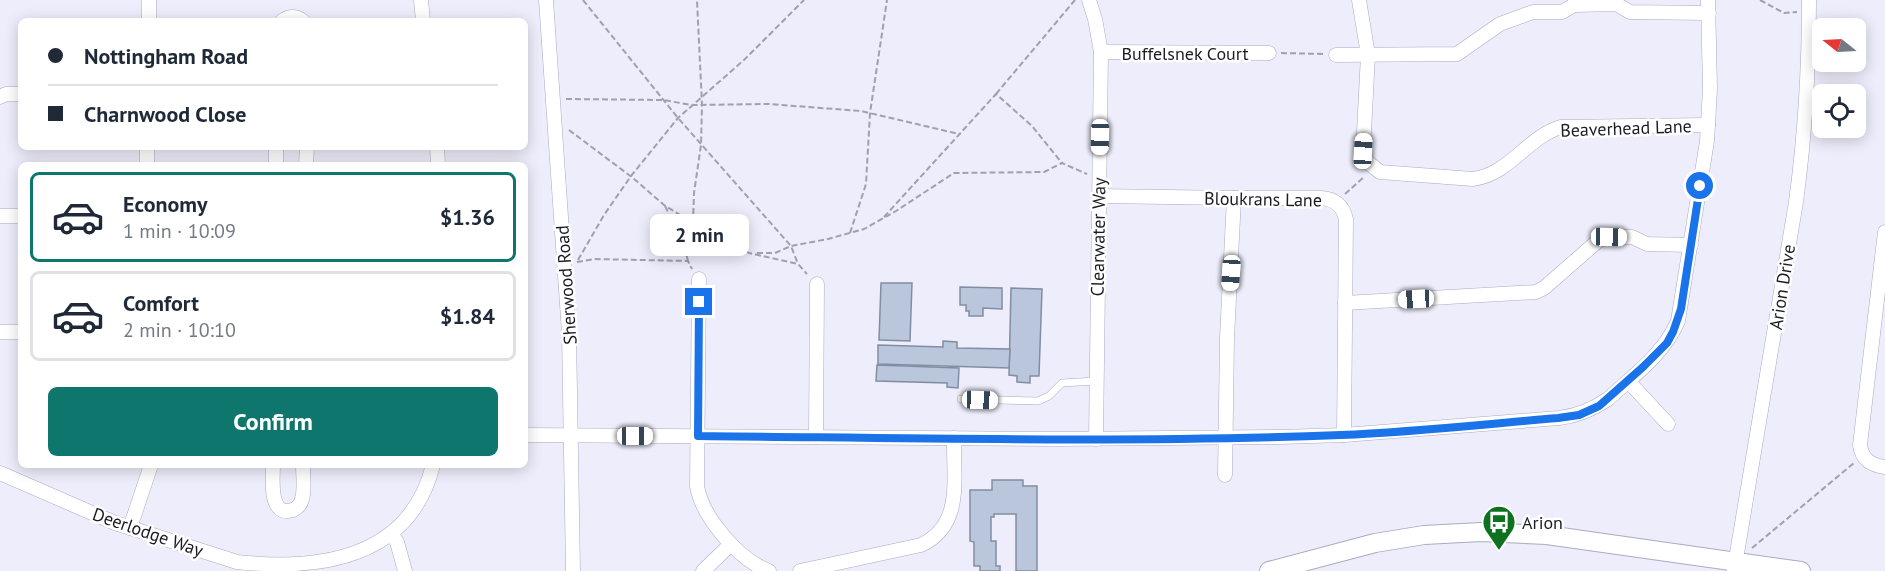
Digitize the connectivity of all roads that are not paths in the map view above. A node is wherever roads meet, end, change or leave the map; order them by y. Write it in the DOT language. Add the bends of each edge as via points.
graph roads {
  1 [pos="149,0"];
  2 [pos="420,0"];
  3 [pos="546,0"];
  4 [pos="1089,0"];
  5 [pos="1359,0"];
  6 [pos="1809,5"];
  7 [pos="1709,6"];
  8 [pos="149,18"];
  9 [pos="423,18"];
  10 [pos="1101,52"];
  11 [pos="1269,53"];
  12 [pos="1336,55"];
  13 [pos="1368,55"];
  14 [pos="18,94"];
  15 [pos="0,97"];
  16 [pos="1708,125"];
  17 [pos="1099,196"];
  18 [pos="1234,198"];
  19 [pos="0,216"];
  20 [pos="18,216"];
  21 [pos="1885,232"];
  22 [pos="1691,245"];
  23 [pos="699,279"];
  24 [pos="817,284"];
  25 [pos="1345,303"];
  26 [pos="0,332"];
  27 [pos="18,332"];
  28 [pos="1096,381"];
  29 [pos="1628,381"];
  30 [pos="961,399"];
  31 [pos="1668,423"];
  32 [pos="528,435"];
  33 [pos="572,435"];
  34 [pos="1344,435"];
  35 [pos="698,436"];
  36 [pos="816,437"];
  37 [pos="1226,437"];
  38 [pos="954,438"];
  39 [pos="1096,439"];
  40 [pos="1885,467"];
  41 [pos="150,468"];
  42 [pos="273,468"];
  43 [pos="303,468"];
  44 [pos="432,468"];
  45 [pos="0,473"];
  46 [pos="1225,475"];
  47 [pos="130,528"];
  48 [pos="392,535"];
  49 [pos="731,544"];
  50 [pos="1735,566"];
  51 [pos="405,571"];
  52 [pos="573,571"];
  53 [pos="703,571"];
  54 [pos="769,571"];
  55 [pos="800,571"];
  56 [pos="1269,571"];
  57 [pos="1801,571"];
  1 -- 8 [label="street"];
  2 -- 9 [label="street"];
  3 -- 33 [label="street, Sherwood Road" via="571,262"];
  4 -- 10 [label="street, Clearwater Way"];
  5 -- 13 [label="street"];
  6 -- 50 [label="street, Arion Drive" via="1802,158"];
  7 -- 13 [label="street" via="1630,12 1616,4 1574,5 1562,12 1533,12 1500,24 1456,54"];
  7 -- 16 [label="street"];
  10 -- 11 [label="street, Buffelsnek Court"];
  10 -- 17 [label="street, Clearwater Way"];
  12 -- 13 [label="street"];
  13 -- 16 [label="street, Beaverhead Lane" via="1363,151 1366,160 1380,172 1473,179 1504,167 1540,137 1561,127"];
  14 -- 15 [label="street"];
  16 -- 22 [label="street"];
  17 -- 18 [label="street, Bloukrans Lane"];
  17 -- 28 [label="street, Clearwater Way"];
  18 -- 25 [label="street, Bloukrans Lane" via="1321,198 1336,202 1346,219"];
  18 -- 37 [label="street"];
  19 -- 20 [label="street"];
  21 -- 40 [label="street" via="1861,440 1863,455 1869,463"];
  22 -- 25 [label="street" via="1647,244 1634,237 1606,237 1536,292"];
  22 -- 29 [label="street" via="1681,309 1673,332 1659,352"];
  23 -- 35 [label="street"];
  24 -- 36 [label="street"];
  25 -- 34 [label="street, Bloukrans Lane"];
  26 -- 27 [label="street"];
  28 -- 30 [label="lane" via="1062,383 1038,401"];
  28 -- 39 [label="street, Clearwater Way"];
  29 -- 31 [label="street"];
  29 -- 34 [label="street" via="1599,406 1569,417"];
  32 -- 33 [label="street"];
  33 -- 35 [label="street"];
  33 -- 52 [label="street, Sherwood Road"];
  34 -- 37 [label="street"];
  35 -- 36 [label="street"];
  35 -- 49 [label="street" via="699,499"];
  36 -- 38 [label="street"];
  37 -- 39 [label="street"];
  37 -- 46 [label="street"];
  38 -- 39 [label="street"];
  38 -- 55 [label="street" via="953,503 948,520 937,535 921,545"];
  41 -- 47 [label="street"];
  42 -- 43 [label="street" via="274,500 279,508 288,510 302,501"];
  44 -- 48 [label="street, Deerlodge Way" via="417,507"];
  45 -- 47 [label="street, Deerlodge Way"];
  47 -- 48 [label="street, Deerlodge Way" via="237,562 288,567 351,558"];
  48 -- 51 [label="street"];
  49 -- 53 [label="street"];
  49 -- 54 [label="street"];
  50 -- 56 [label="main road" via="1547,535 1482,532 1375,543"];
  50 -- 57 [label="main road"];
}
